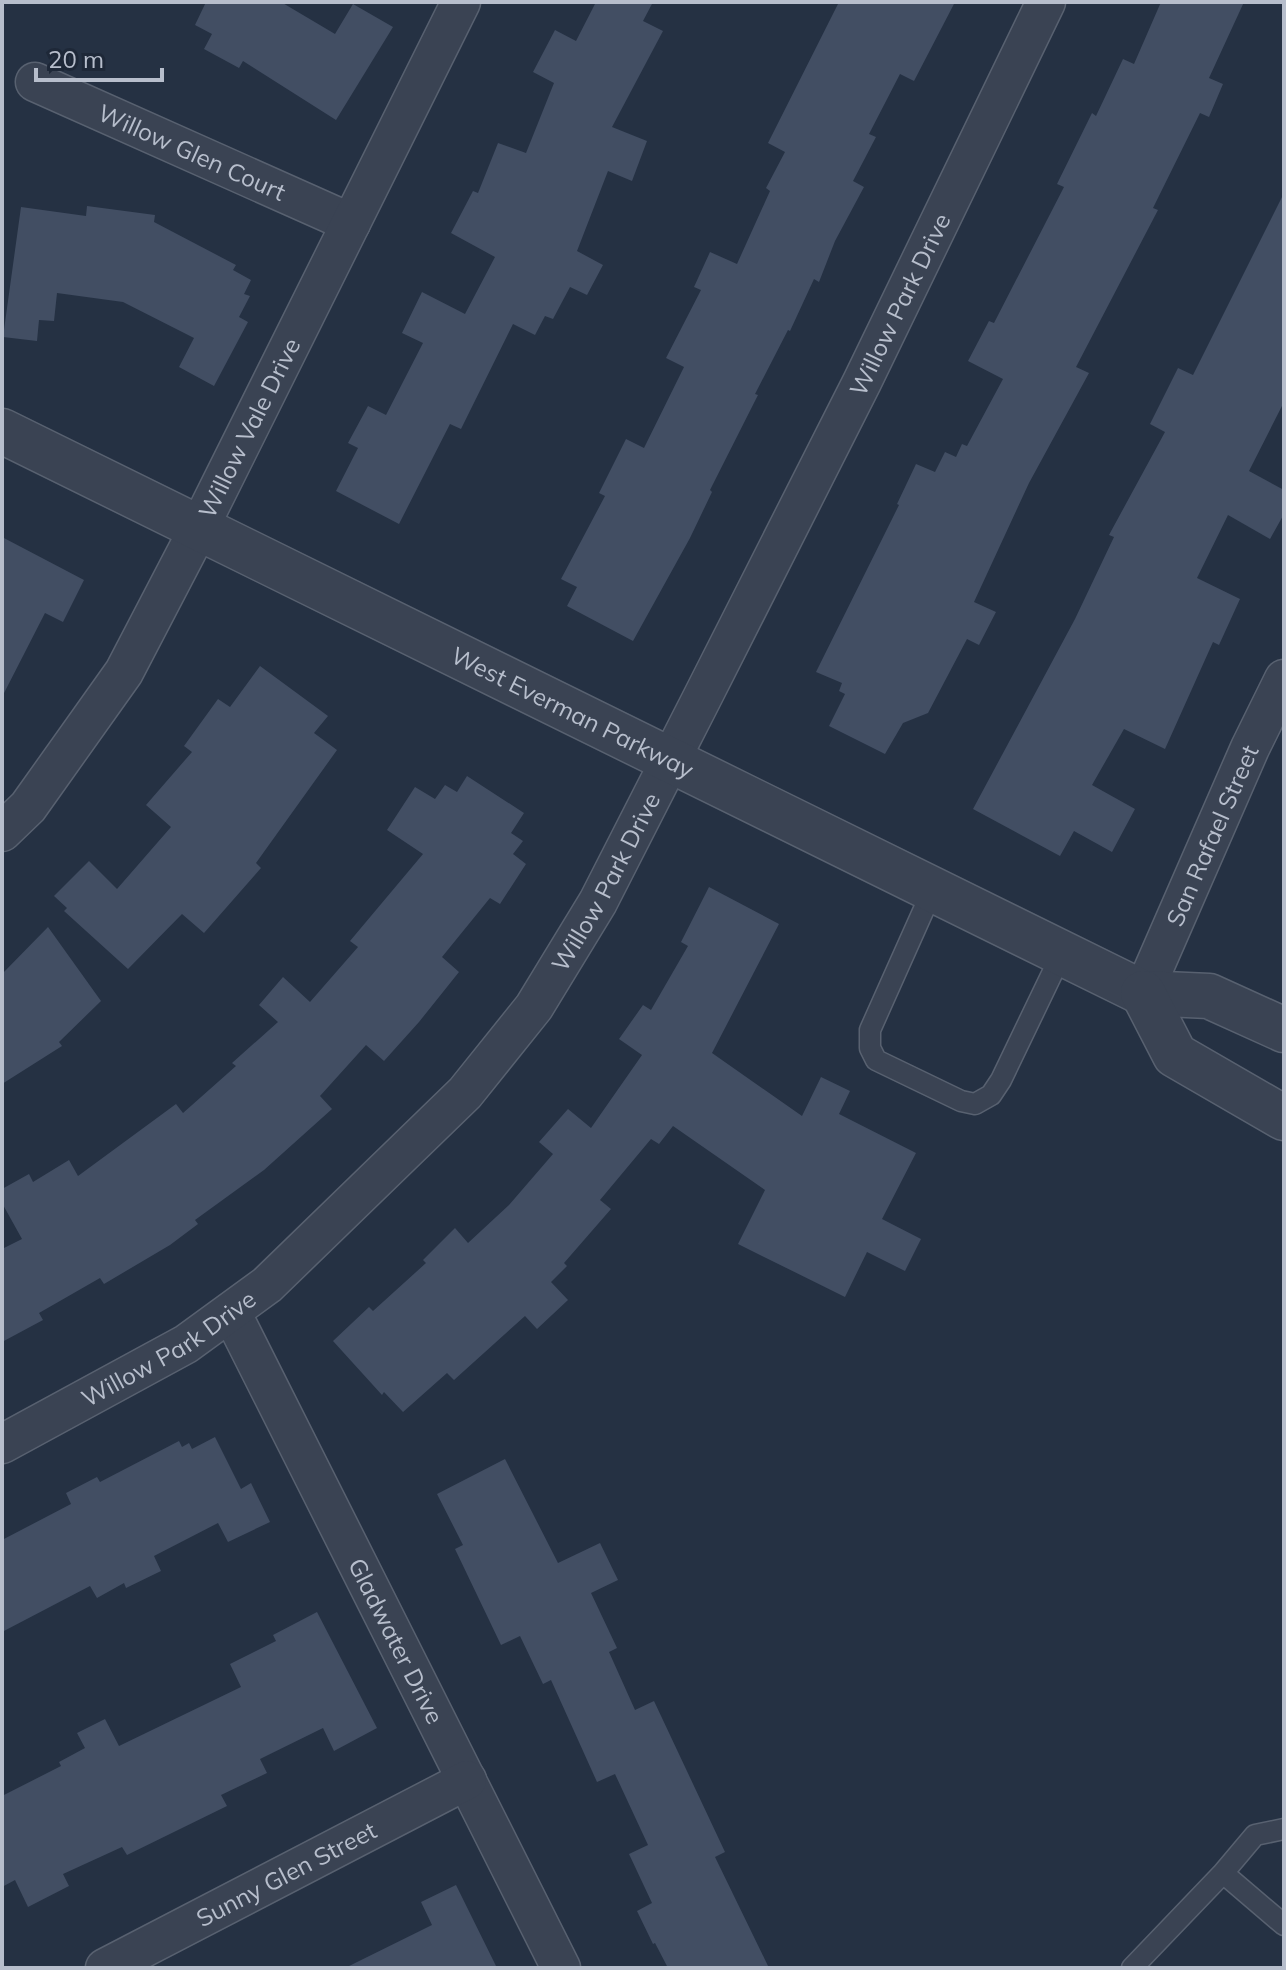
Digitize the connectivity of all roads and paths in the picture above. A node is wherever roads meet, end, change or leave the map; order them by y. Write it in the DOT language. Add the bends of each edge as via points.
graph roads {
  1 [pos="461,2"];
  2 [pos="1046,2"];
  3 [pos="35,82"];
  4 [pos="351,223"];
  5 [pos="2,431"];
  6 [pos="199,528"];
  7 [pos="1284,679"];
  8 [pos="670,760"];
  9 [pos="2,832"];
  10 [pos="933,889"];
  11 [pos="1062,953"];
  12 [pos="1143,993"];
  13 [pos="1284,1030"];
  14 [pos="1284,1118"];
  15 [pos="231,1312"];
  16 [pos="2,1444"];
  17 [pos="467,1780"];
  18 [pos="1284,1829"];
  19 [pos="1223,1873"];
  20 [pos="1284,1925"];
  21 [pos="105,1968"];
  22 [pos="561,1968"];
  23 [pos="1132,1968"];
  1 -- 4 [label="street, Willow Vale Drive"];
  2 -- 8 [label="street, Willow Park Drive" via="862,382"];
  3 -- 4 [label="street, Willow Glen Court"];
  4 -- 6 [label="street, Willow Vale Drive"];
  5 -- 6 [label="street, West Everman Parkway"];
  6 -- 8 [label="street, West Everman Parkway"];
  6 -- 9 [label="street, Willow Vale Drive" via="124,672 28,807"];
  7 -- 12 [label="street, San Rafael Street"];
  8 -- 10 [label="street, West Everman Parkway"];
  8 -- 15 [label="street, Willow Park Drive" via="598,902 534,1007 465,1093 267,1285"];
  10 -- 11 [label="street, West Everman Parkway"];
  10 -- 11 [label="lane" via="870,1030 876,1060 961,1101 975,1104 991,1095"];
  11 -- 12 [label="street, West Everman Parkway"];
  12 -- 13 [label="street, West Everman Parkway" via="1209,996"];
  12 -- 14 [label="street" via="1175,1055"];
  15 -- 16 [label="street, Willow Park Drive" via="186,1344"];
  15 -- 17 [label="street, Gladwater Drive"];
  17 -- 21 [label="street, Sunny Glen Street"];
  17 -- 22 [label="street, Gladwater Drive"];
  18 -- 19 [label="lane" via="1255,1835"];
  19 -- 20 [label="lane"];
  19 -- 23 [label="lane"];
}
